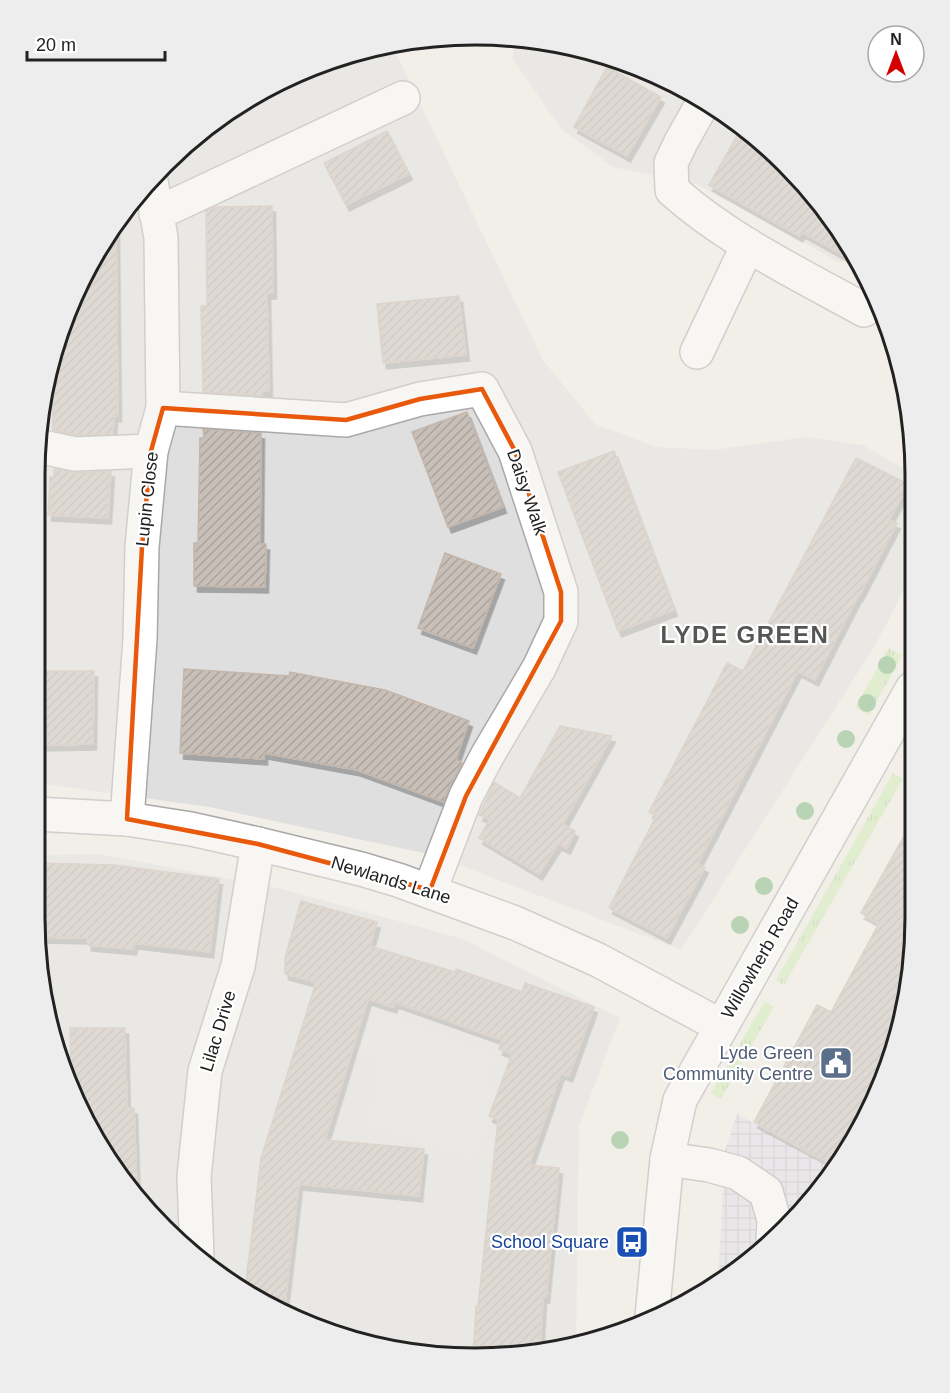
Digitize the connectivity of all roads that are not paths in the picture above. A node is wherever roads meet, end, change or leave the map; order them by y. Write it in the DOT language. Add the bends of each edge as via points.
graph roads {
  1 [pos="404,98"];
  2 [pos="699,108"];
  3 [pos="152,191"];
  4 [pos="156,214"];
  5 [pos="748,245"];
  6 [pos="864,310"];
  7 [pos="697,352"];
  8 [pos="163,408"];
  9 [pos="46,448"];
  10 [pos="151,451"];
  11 [pos="905,705"];
  12 [pos="45,814"];
  13 [pos="127,819"];
  14 [pos="258,844"];
  15 [pos="430,890"];
  16 [pos="721,1026"];
  17 [pos="667,1159"];
  18 [pos="774,1227"];
  19 [pos="197,1246"];
  20 [pos="653,1309"];
  1 -- 4 [label="street"];
  2 -- 5 [label="street" via="671,163 672,190"];
  3 -- 4 [label="street, Lupin Close"];
  4 -- 8 [label="street, Lupin Close" via="161,238"];
  5 -- 6 [label="street"];
  5 -- 7 [label="street"];
  8 -- 10 [label="street, Lupin Close"];
  8 -- 15 [label="street, Daisy Walk" via="346,420 420,399 482,389 515,451 561,592 561,621 539,668 466,796"];
  9 -- 10 [label="street" via="75,454"];
  10 -- 13 [label="street, Lupin Close"];
  11 -- 16 [label="street, Willowherb Road"];
  12 -- 13 [label="street, Newlands Lane"];
  13 -- 14 [label="street, Newlands Lane"];
  14 -- 15 [label="street, Newlands Lane"];
  14 -- 19 [label="street, Lilac Drive" via="238,966 204,1071 194,1176"];
  15 -- 16 [label="street, Newlands Lane" via="598,960"];
  16 -- 17 [label="street, Willowherb Road" via="680,1100"];
  17 -- 18 [label="street" via="738,1173 766,1192"];
  17 -- 20 [label="street, Willowherb Road"];
}
